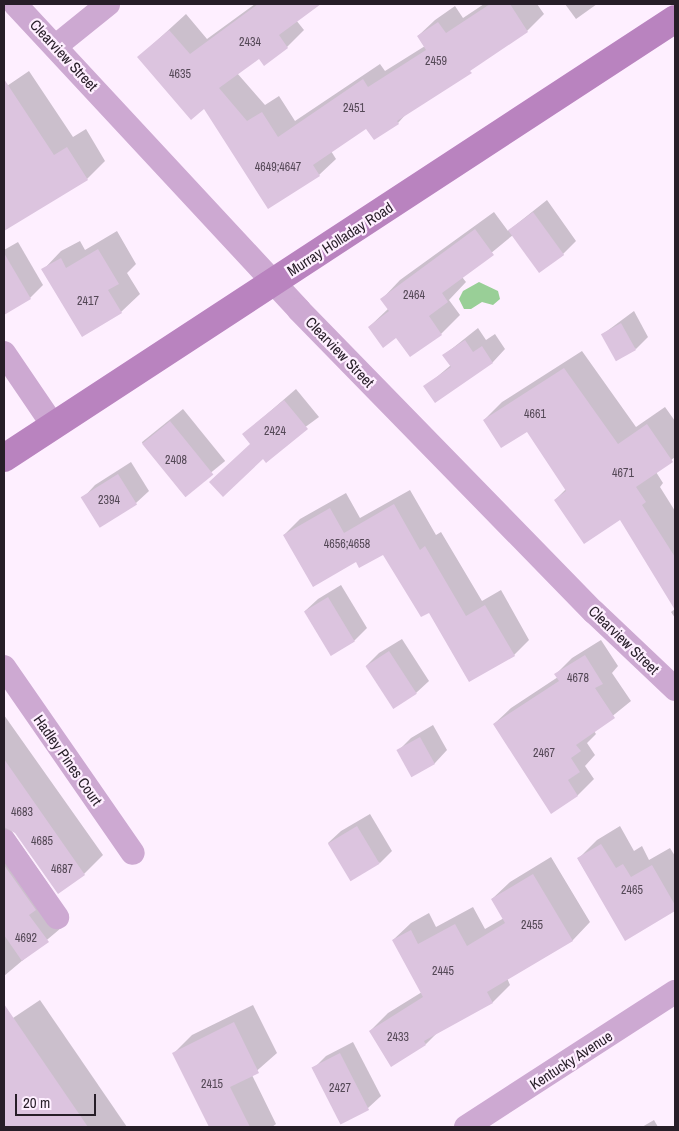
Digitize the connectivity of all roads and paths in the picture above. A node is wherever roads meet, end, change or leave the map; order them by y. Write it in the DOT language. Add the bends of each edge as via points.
graph roads {
  1 [pos="15,4"];
  2 [pos="108,4"];
  3 [pos="675,20"];
  4 [pos="56,46"];
  5 [pos="274,282"];
  6 [pos="4,353"];
  7 [pos="53,426"];
  8 [pos="4,458"];
  9 [pos="4,667"];
  10 [pos="675,689"];
  11 [pos="4,841"];
  12 [pos="133,853"];
  13 [pos="57,917"];
  14 [pos="675,992"];
  15 [pos="466,1127"];
  1 -- 4 [label="street, Clearview Street"];
  2 -- 4 [label="street"];
  3 -- 5 [label="street, Murray Holladay Road"];
  4 -- 5 [label="street, Clearview Street"];
  5 -- 7 [label="street, Murray Holladay Road"];
  5 -- 10 [label="street, Clearview Street" via="594,612"];
  6 -- 7 [label="street"];
  7 -- 8 [label="street, Murray Holladay Road"];
  9 -- 12 [label="street, Hadley Pines Court"];
  11 -- 13 [label="street"];
  14 -- 15 [label="street, Kentucky Avenue"];
}
